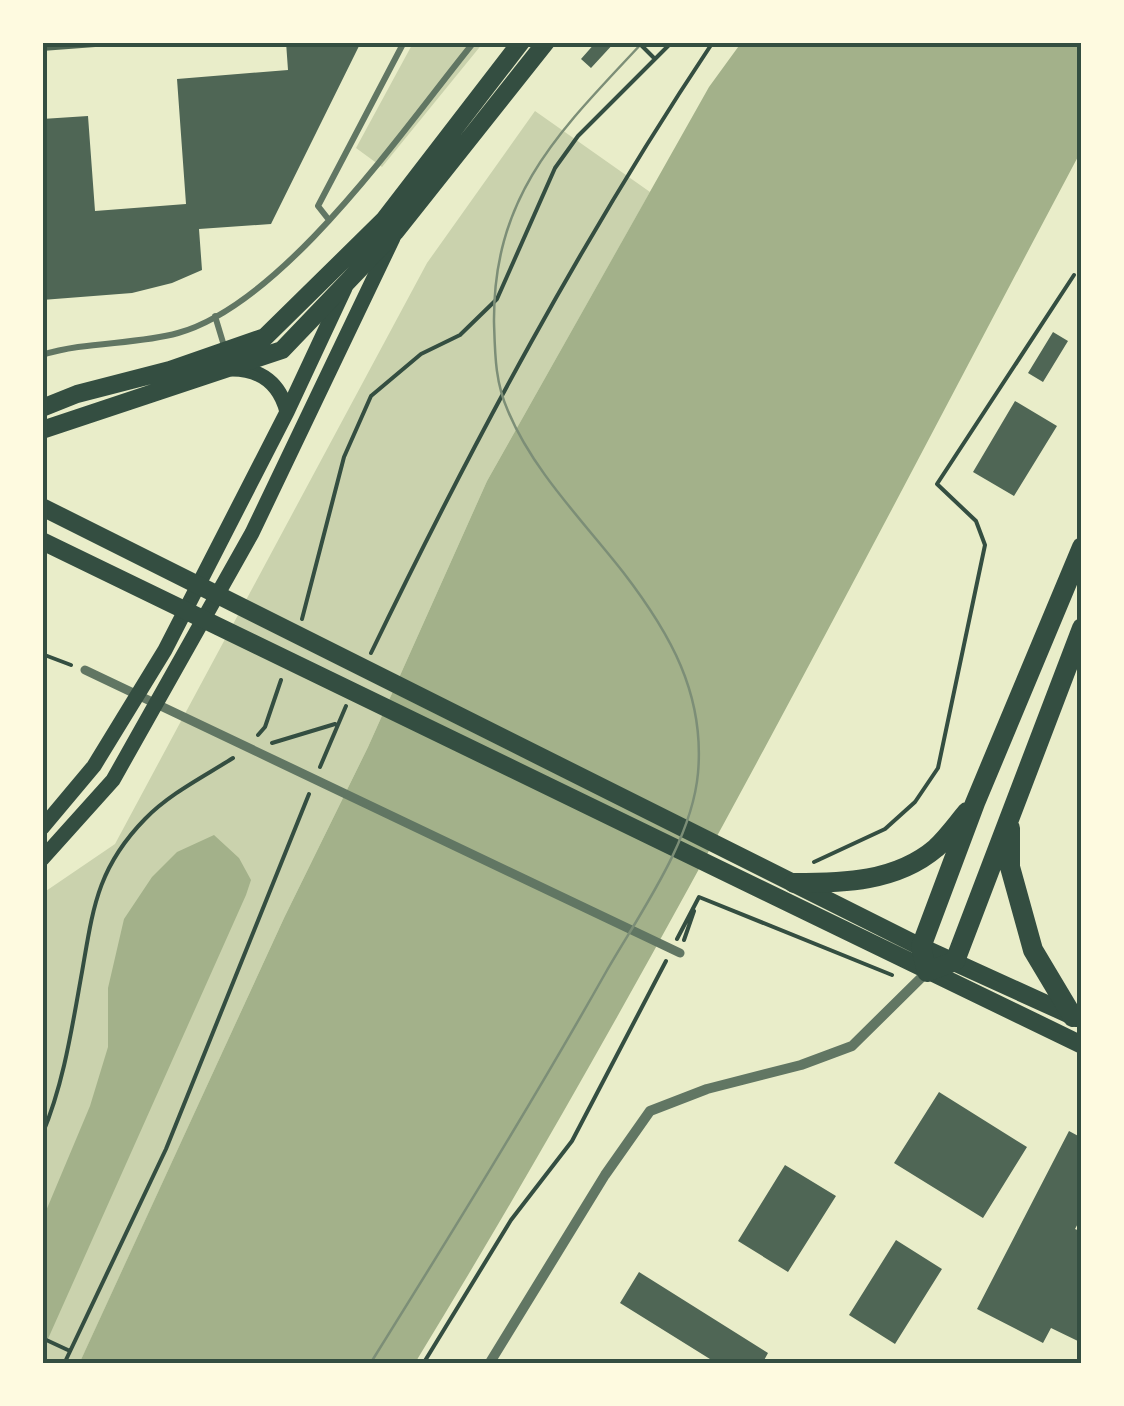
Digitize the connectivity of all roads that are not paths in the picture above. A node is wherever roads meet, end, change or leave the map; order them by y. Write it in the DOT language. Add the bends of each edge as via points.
graph roads {
  1 [pos="404,42"];
  2 [pos="474,42"];
  3 [pos="522,42"];
  4 [pos="546,42"];
  5 [pos="329,220"];
  6 [pos="372,232"];
  7 [pos="396,232"];
  8 [pos="349,280"];
  9 [pos="215,316"];
  10 [pos="226,351"];
  11 [pos="42,355"];
  12 [pos="224,371"];
  13 [pos="42,408"];
  14 [pos="287,412"];
  15 [pos="42,430"];
  16 [pos="42,507"];
  17 [pos="42,541"];
  18 [pos="1082,547"];
  19 [pos="1082,628"];
  20 [pos="85,670"];
  21 [pos="974,803"];
  22 [pos="1010,816"];
  23 [pos="42,828"];
  24 [pos="42,859"];
  25 [pos="788,880"];
  26 [pos="921,947"];
  27 [pos="680,954"];
  28 [pos="955,961"];
  29 [pos="927,972"];
  30 [pos="1077,1019"];
  31 [pos="1082,1045"];
  32 [pos="489,1364"];
  1 -- 5 [label="lane" via="318,206"];
  2 -- 5 [label="lane"];
  3 -- 6 [label="main road"];
  4 -- 7 [label="main road"];
  5 -- 9 [label="lane" via="261,288"];
  6 -- 8 [label="main road"];
  6 -- 10 [label="main road" via="264,338"];
  7 -- 8 [label="main road"];
  7 -- 24 [label="main road" via="234,566 113,780"];
  8 -- 12 [label="main road" via="282,350"];
  8 -- 14 [label="main road"];
  9 -- 10 [label="lane"];
  9 -- 11 [label="lane" via="178,333"];
  10 -- 13 [label="main road"];
  12 -- 14 [label="main road" via="265,377"];
  12 -- 15 [label="main road"];
  14 -- 23 [label="main road" via="165,650 94,766"];
  16 -- 25 [label="main road"];
  17 -- 29 [label="main road"];
  18 -- 21 [label="highway"];
  19 -- 22 [label="highway"];
  20 -- 27 [label="street"];
  21 -- 25 [label="highway" via="936,848 896,871 848,883"];
  21 -- 26 [label="highway"];
  22 -- 28 [label="highway"];
  22 -- 30 [label="highway" via="1010,867 1033,950"];
  25 -- 26 [label="main road"];
  26 -- 28 [label="main road"];
  26 -- 29 [label="highway"];
  28 -- 29 [label="highway"];
  28 -- 30 [label="main road"];
  29 -- 31 [label="main road"];
  29 -- 32 [label="street" via="852,1046 650,1111"];
}
